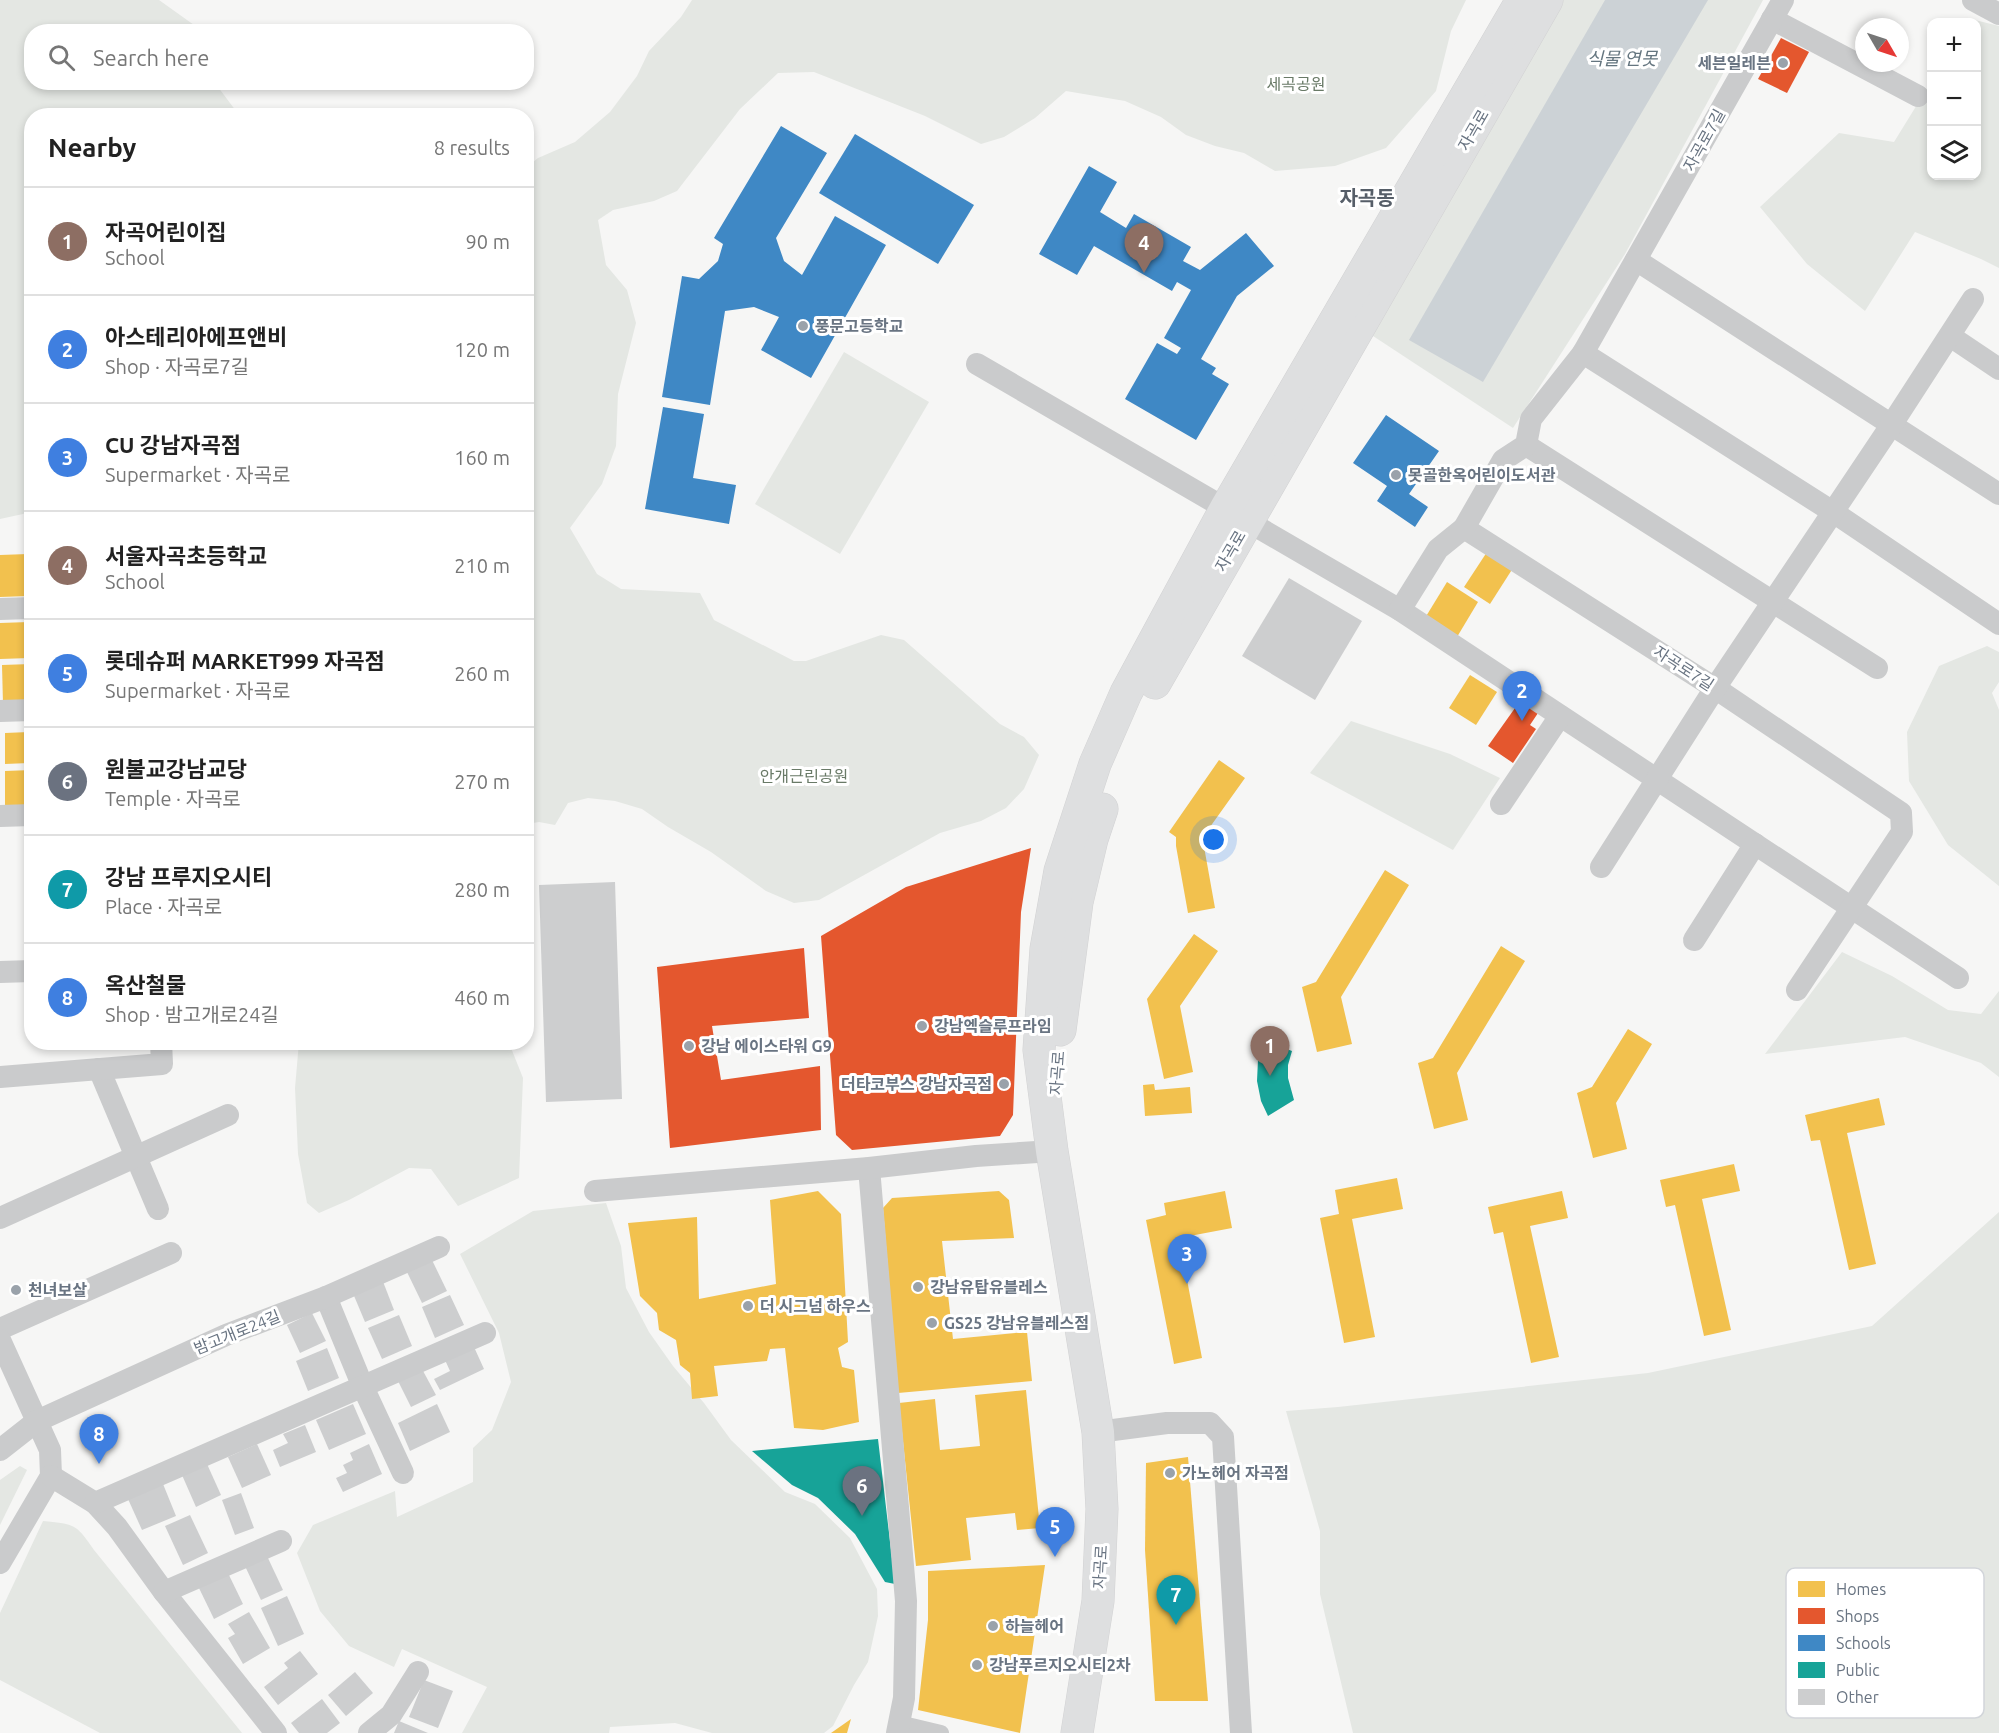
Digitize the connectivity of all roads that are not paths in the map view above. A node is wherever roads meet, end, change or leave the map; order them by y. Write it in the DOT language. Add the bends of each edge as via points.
graph roads {
  1 [pos="1522,0"];
  2 [pos="1547,0"];
  3 [pos="1777,9"];
  4 [pos="1918,96"];
  5 [pos="1636,260"];
  6 [pos="1973,299"];
  7 [pos="1950,336"];
  8 [pos="1583,353"];
  9 [pos="977,364"];
  10 [pos="1999,369"];
  11 [pos="1892,424"];
  12 [pos="1526,445"];
  13 [pos="1999,494"];
  14 [pos="1833,512"];
  15 [pos="1237,514"];
  16 [pos="1464,528"];
  17 [pos="1773,601"];
  18 [pos="24,608"];
  19 [pos="0,609"];
  20 [pos="1400,610"];
  21 [pos="1999,624"];
  22 [pos="1877,668"];
  23 [pos="1715,688"];
  24 [pos="24,710"];
  25 [pos="0,711"];
  26 [pos="1560,716"];
  27 [pos="1657,780"];
  28 [pos="1501,804"];
  29 [pos="24,815"];
  30 [pos="0,816"];
  31 [pos="1755,844"];
  32 [pos="1601,867"];
  33 [pos="1852,908"];
  34 [pos="1694,940"];
  35 [pos="24,971"];
  36 [pos="0,972"];
  37 [pos="1958,978"];
  38 [pos="1797,990"];
  39 [pos="162,1053"];
  40 [pos="99,1069"];
  41 [pos="0,1077"];
  42 [pos="228,1115"];
  43 [pos="1052,1151"];
  44 [pos="136,1158"];
  45 [pos="868,1168"];
  46 [pos="595,1191"];
  47 [pos="158,1209"];
  48 [pos="0,1218"];
  49 [pos="439,1247"];
  50 [pos="171,1253"];
  51 [pos="326,1297"];
  52 [pos="0,1329"];
  53 [pos="485,1333"];
  54 [pos="0,1340"];
  55 [pos="363,1386"];
  56 [pos="37,1421"];
  57 [pos="1098,1432"];
  58 [pos="0,1450"];
  59 [pos="403,1473"];
  60 [pos="51,1476"];
  61 [pos="95,1503"];
  62 [pos="281,1540"];
  63 [pos="0,1563"];
  64 [pos="164,1592"];
  65 [pos="418,1672"];
  66 [pos="898,1728"];
  67 [pos="276,1733"];
  68 [pos="369,1733"];
  69 [pos="941,1733"];
  70 [pos="1077,1733"];
  71 [pos="1241,1733"];
  1 -- 15 [label="main road, 자곡로"];
  2 -- 15 [label="main road, 자곡로"];
  3 -- 4 [label="street, 자곡로7길"];
  3 -- 5 [label="street, 자곡로7길"];
  5 -- 8 [label="street, 자곡로7길"];
  5 -- 11 [label="street"];
  6 -- 7 [label="street"];
  7 -- 10 [label="street"];
  7 -- 11 [label="street"];
  8 -- 12 [label="street, 자곡로7길" via="1531,419"];
  8 -- 14 [label="street"];
  9 -- 15 [label="street"];
  11 -- 13 [label="street"];
  11 -- 14 [label="street"];
  12 -- 16 [label="street" via="1503,460"];
  12 -- 17 [label="street"];
  14 -- 17 [label="street"];
  14 -- 21 [label="street"];
  15 -- 20 [label="street"];
  15 -- 43 [label="main road, 자곡로" via="1126,693 1095,764 1060,871 1046,949 1039,1050"];
  16 -- 20 [label="street" via="1438,549"];
  16 -- 23 [label="street, 자곡로7길"];
  17 -- 22 [label="street"];
  17 -- 23 [label="street"];
  18 -- 19 [label="street"];
  20 -- 26 [label="street"];
  23 -- 27 [label="street"];
  23 -- 33 [label="street, 자곡로7길" via="1901,813 1902,832"];
  24 -- 25 [label="street"];
  26 -- 27 [label="street"];
  26 -- 28 [label="street"];
  27 -- 31 [label="street"];
  27 -- 32 [label="street"];
  29 -- 30 [label="street"];
  31 -- 33 [label="street"];
  31 -- 34 [label="street"];
  33 -- 37 [label="street"];
  33 -- 38 [label="street"];
  35 -- 36 [label="street"];
  39 -- 40 [label="street"];
  40 -- 41 [label="street"];
  40 -- 44 [label="street"];
  42 -- 44 [label="street"];
  43 -- 45 [label="street" via="976,1155"];
  43 -- 57 [label="main road, 자곡로"];
  44 -- 47 [label="street"];
  44 -- 48 [label="street"];
  45 -- 46 [label="street"];
  45 -- 66 [label="street" via="906,1601 904,1698"];
  49 -- 51 [label="street, 밤고개로24길"];
  50 -- 52 [label="street"];
  51 -- 55 [label="street"];
  51 -- 56 [label="street, 밤고개로24길" via="226,1335"];
  53 -- 55 [label="street"];
  54 -- 56 [label="street"];
  55 -- 59 [label="street"];
  55 -- 61 [label="street"];
  56 -- 58 [label="street, 밤고개로24길"];
  56 -- 60 [label="street" via="50,1450"];
  57 -- 70 [label="main road, 자곡로" via="1102,1509 1098,1601"];
  57 -- 71 [label="street" via="1167,1423 1210,1423 1222,1437"];
  60 -- 61 [label="street"];
  60 -- 63 [label="street"];
  61 -- 64 [label="street"];
  62 -- 64 [label="street"];
  64 -- 67 [label="street"];
  65 -- 68 [label="street" via="390,1715"];
  66 -- 69 [label="street"];
}
